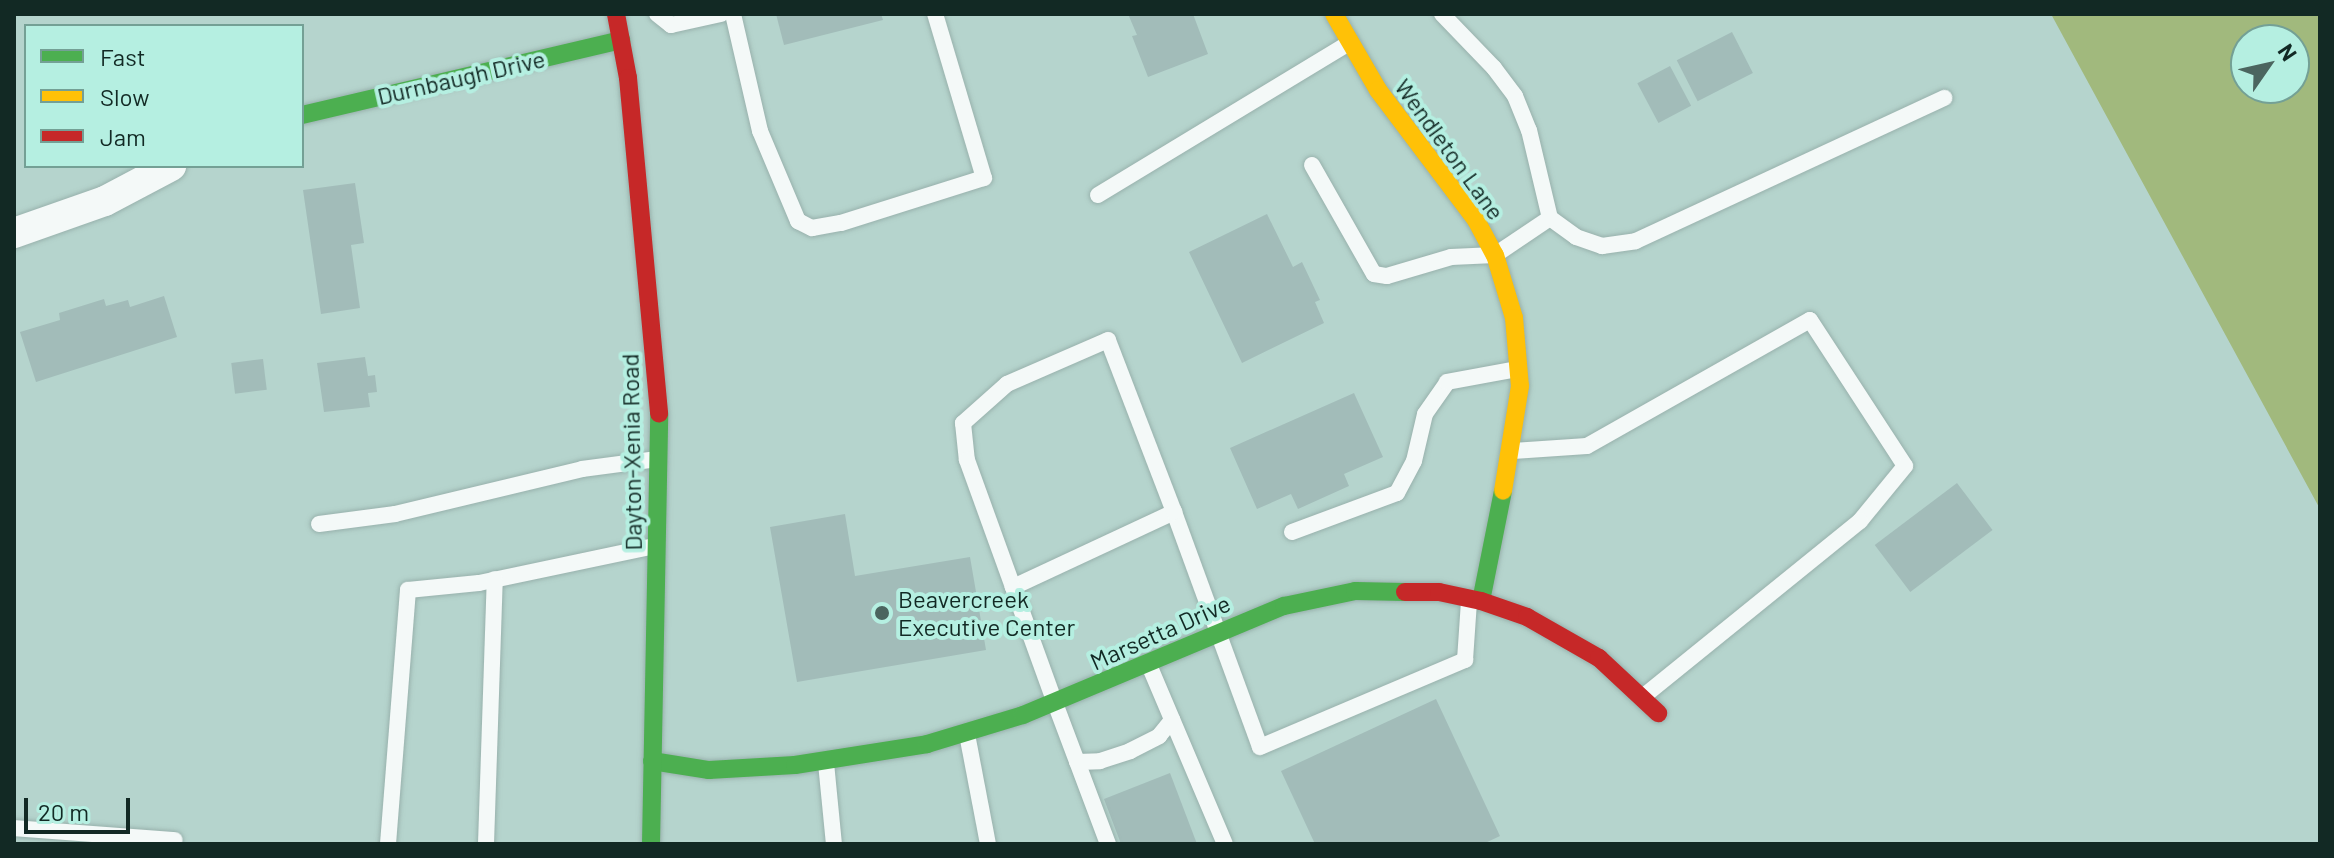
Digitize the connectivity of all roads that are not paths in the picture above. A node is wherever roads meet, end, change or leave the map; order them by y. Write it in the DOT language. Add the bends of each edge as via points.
graph roads {
  1 [pos="616,14"];
  2 [pos="721,14"];
  3 [pos="733,14"];
  4 [pos="935,14"];
  5 [pos="1334,14"];
  6 [pos="1442,14"];
  7 [pos="642,25"];
  8 [pos="1351,43"];
  9 [pos="1944,98"];
  10 [pos="304,114"];
  11 [pos="1312,165"];
  12 [pos="167,168"];
  13 [pos="1098,195"];
  14 [pos="1550,218"];
  15 [pos="14,233"];
  16 [pos="1495,255"];
  17 [pos="1519,369"];
  18 [pos="1511,451"];
  19 [pos="658,459"];
  20 [pos="1174,512"];
  21 [pos="319,524"];
  22 [pos="1292,532"];
  23 [pos="657,546"];
  24 [pos="495,579"];
  25 [pos="1013,587"];
  26 [pos="1475,600"];
  27 [pos="1218,633"];
  28 [pos="1149,664"];
  29 [pos="1643,697"];
  30 [pos="1055,703"];
  31 [pos="1658,713"];
  32 [pos="1172,720"];
  33 [pos="967,733"];
  34 [pos="652,761"];
  35 [pos="825,761"];
  36 [pos="1077,762"];
  37 [pos="14,828"];
  38 [pos="48,837"];
  39 [pos="175,840"];
  40 [pos="388,844"];
  41 [pos="486,844"];
  42 [pos="651,844"];
  43 [pos="834,844"];
  44 [pos="988,844"];
  45 [pos="1108,844"];
  46 [pos="1225,844"];
  1 -- 7 [label="street, Dayton-Xenia Road"];
  2 -- 7 [label="lane"];
  3 -- 4 [label="lane" via="760,131 798,221 812,228 984,178"];
  5 -- 8 [label="street, Wendleton Lane"];
  6 -- 14 [label="lane" via="1515,96 1529,130"];
  7 -- 10 [label="street, Durnbaugh Drive"];
  7 -- 19 [label="street, Dayton-Xenia Road" via="628,78 659,403"];
  8 -- 13 [label="lane"];
  8 -- 16 [label="street, Wendleton Lane" via="1378,90 1476,220"];
  9 -- 14 [label="lane" via="1636,241 1602,246 1576,237"];
  11 -- 16 [label="lane" via="1374,274 1387,276 1451,257"];
  12 -- 15 [label="street" via="105,201"];
  14 -- 16 [label="lane"];
  16 -- 17 [label="street, Wendleton Lane" via="1514,318"];
  17 -- 18 [label="street, Wendleton Lane"];
  17 -- 22 [label="lane" via="1447,382 1425,414 1414,461 1397,493"];
  18 -- 26 [label="street, Wendleton Lane"];
  18 -- 29 [label="lane" via="1587,446 1810,320 1905,466 1860,521"];
  19 -- 21 [label="lane" via="582,469 395,514"];
  19 -- 23 [label="street, Dayton-Xenia Road"];
  20 -- 25 [label="lane"];
  20 -- 25 [label="lane" via="1108,340 1007,384 963,423 967,460"];
  20 -- 27 [label="lane"];
  23 -- 24 [label="lane"];
  23 -- 34 [label="street, Dayton-Xenia Road"];
  24 -- 40 [label="lane" via="408,590"];
  24 -- 41 [label="lane"];
  25 -- 30 [label="lane"];
  26 -- 27 [label="street, Marsetta Drive" via="1397,589 1331,594"];
  26 -- 27 [label="lane" via="1465,660 1260,747"];
  26 -- 29 [label="street, Marsetta Drive" via="1527,617 1575,642"];
  27 -- 28 [label="street, Marsetta Drive"];
  28 -- 30 [label="street, Marsetta Drive"];
  28 -- 32 [label="lane"];
  29 -- 31 [label="street, Marsetta Drive"];
  30 -- 33 [label="street, Marsetta Drive"];
  30 -- 36 [label="lane"];
  32 -- 36 [label="lane" via="1159,736 1130,751"];
  32 -- 46 [label="lane"];
  33 -- 35 [label="street, Marsetta Drive"];
  33 -- 44 [label="lane"];
  34 -- 35 [label="street, Marsetta Drive" via="709,770"];
  34 -- 42 [label="street, Dayton-Xenia Road"];
  35 -- 43 [label="lane"];
  36 -- 45 [label="lane"];
  37 -- 38 [label="lane"];
  38 -- 39 [label="lane"];
}
